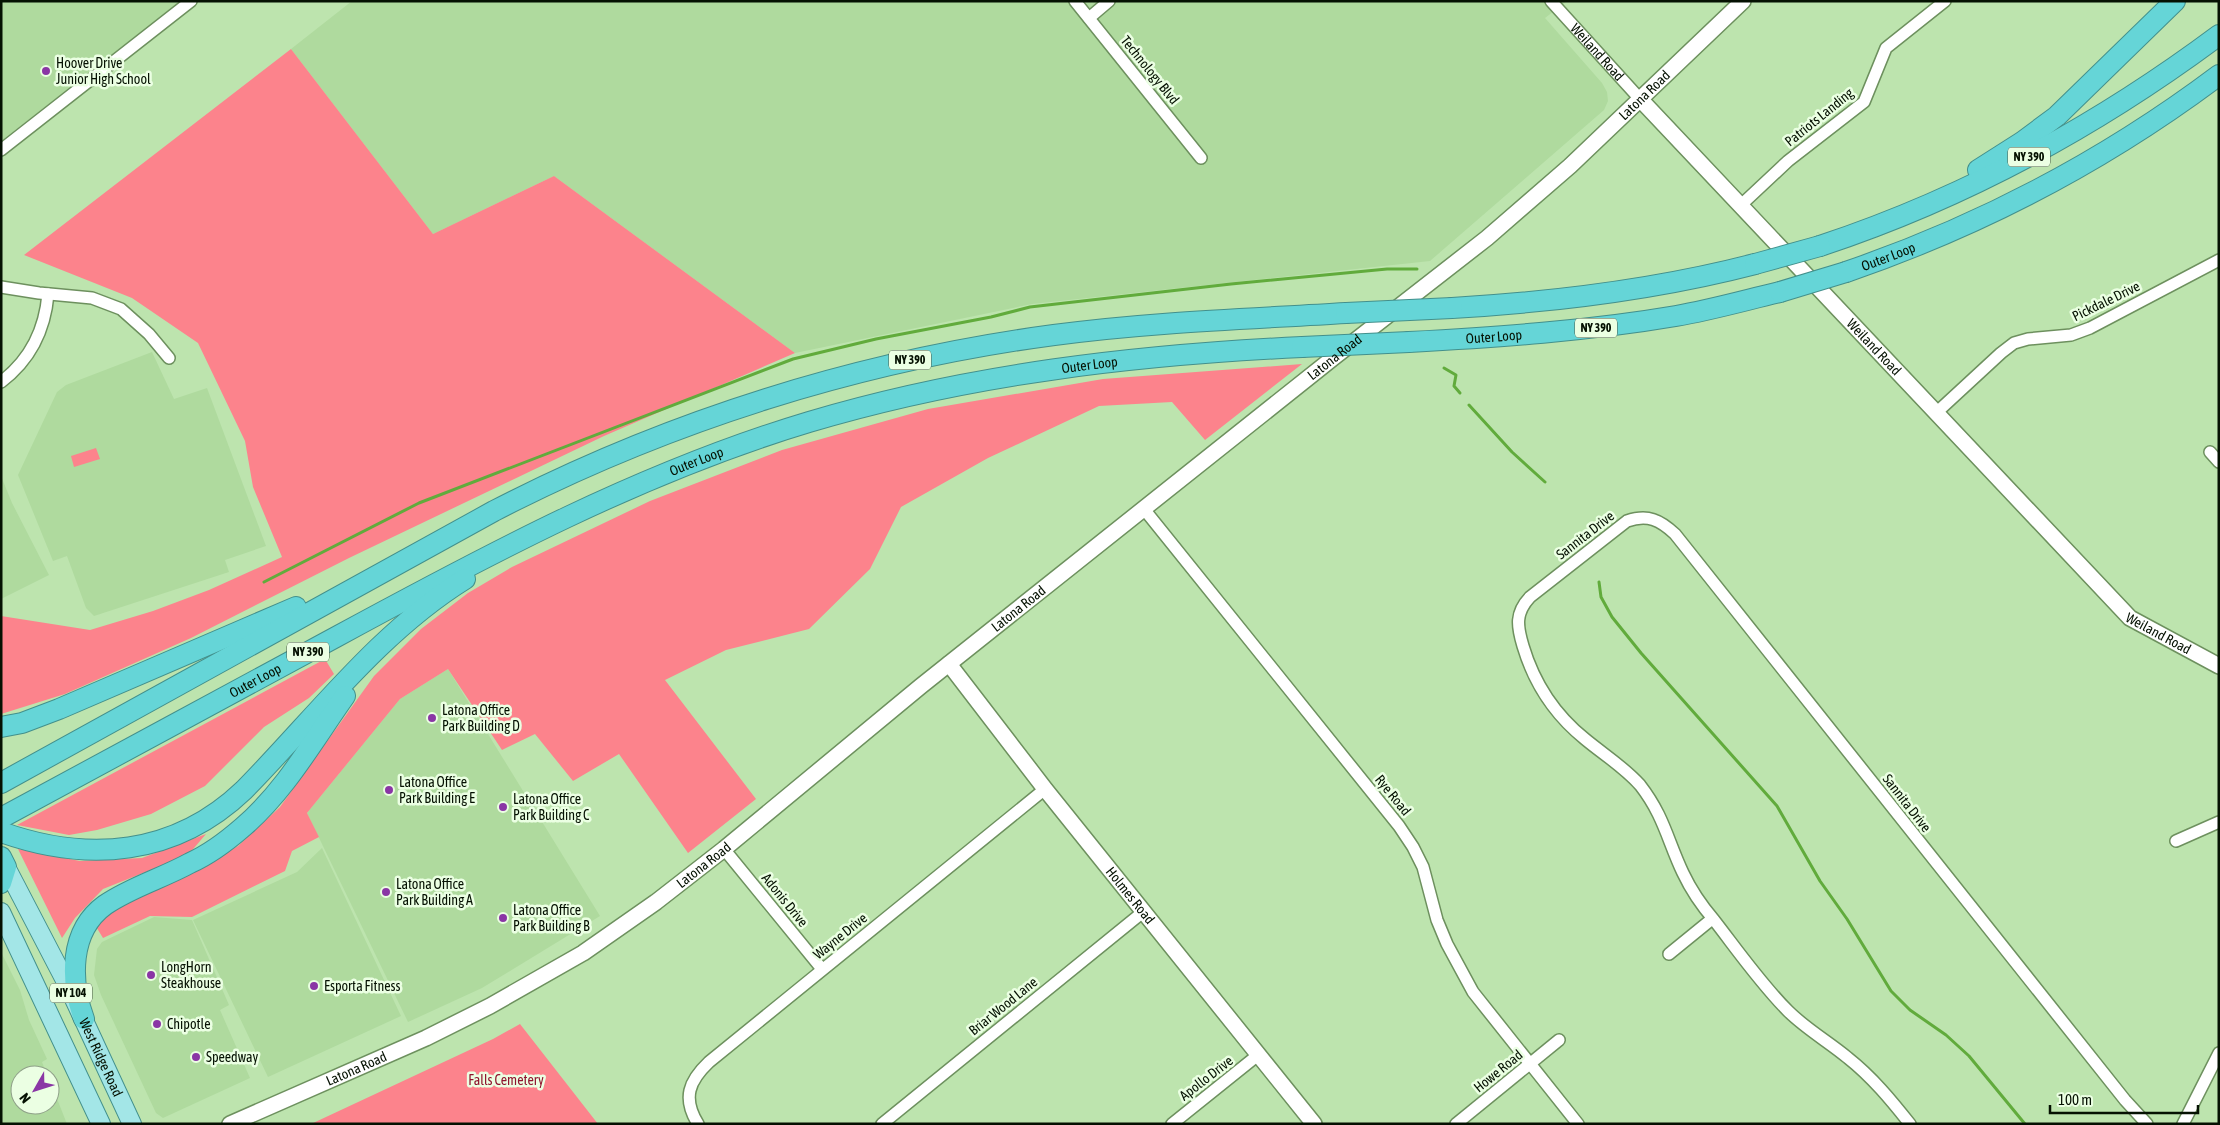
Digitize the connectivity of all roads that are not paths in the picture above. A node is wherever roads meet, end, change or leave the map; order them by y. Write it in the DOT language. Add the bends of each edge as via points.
graph roads {
  1 [pos="191,1"];
  2 [pos="1075,1"];
  3 [pos="1109,1"];
  4 [pos="1550,1"];
  5 [pos="1743,1"];
  6 [pos="1945,1"];
  7 [pos="2175,1"];
  8 [pos="1089,18"];
  9 [pos="2219,35"];
  10 [pos="2219,75"];
  11 [pos="1640,99"];
  12 [pos="1,150"];
  13 [pos="1201,158"];
  14 [pos="1740,206"];
  15 [pos="1910,213"];
  16 [pos="2219,260"];
  17 [pos="1,287"];
  18 [pos="48,294"];
  19 [pos="169,358"];
  20 [pos="1,382"];
  21 [pos="1936,414"];
  22 [pos="2210,452"];
  23 [pos="2219,462"];
  24 [pos="619,493"];
  25 [pos="1144,509"];
  26 [pos="416,553"];
  27 [pos="403,627"];
  28 [pos="949,664"];
  29 [pos="2219,666"];
  30 [pos="1,727"];
  31 [pos="1,784"];
  32 [pos="1045,789"];
  33 [pos="1,818"];
  34 [pos="2219,822"];
  35 [pos="1,832"];
  36 [pos="2176,841"];
  37 [pos="724,849"];
  38 [pos="3,868"];
  39 [pos="1,912"];
  40 [pos="1143,912"];
  41 [pos="1712,919"];
  42 [pos="1669,954"];
  43 [pos="822,970"];
  44 [pos="84,1019"];
  45 [pos="1559,1040"];
  46 [pos="2219,1053"];
  47 [pos="1258,1055"];
  48 [pos="1531,1064"];
  49 [pos="101,1124"];
  50 [pos="132,1124"];
  51 [pos="230,1124"];
  52 [pos="698,1124"];
  53 [pos="882,1124"];
  54 [pos="1172,1124"];
  55 [pos="1314,1124"];
  56 [pos="1456,1124"];
  57 [pos="1578,1124"];
  58 [pos="1910,1124"];
  59 [pos="2146,1124"];
  60 [pos="2183,1124"];
  1 -- 12 [label="street"];
  2 -- 8 [label="street, Technology Blvd"];
  3 -- 8 [label="street"];
  4 -- 11 [label="street, Weiland Road"];
  5 -- 11 [label="street, Latona Road"];
  6 -- 14 [label="street, Patriots Landing" via="1886,48 1864,102 1788,161"];
  7 -- 15 [label="highway" via="2044,127"];
  8 -- 13 [label="street, Technology Blvd"];
  9 -- 15 [label="highway, NY 390" via="2070,135 1984,180"];
  10 -- 24 [label="highway, Outer Loop / NY 390, bridge" via="2138,131 2045,186 1932,240 1780,292 1692,313 1524,335 1302,347 1051,368 944,388 797,426 704,458"];
  11 -- 14 [label="street, Weiland Road"];
  11 -- 25 [label="street, Latona Road" via="1570,166 1487,238"];
  14 -- 21 [label="street, Weiland Road"];
  15 -- 26 [label="highway, NY 390, bridge" via="1820,246 1755,264 1670,284 1608,294 1452,308 1136,326 967,348 846,376 724,412 633,447 517,499"];
  16 -- 21 [label="street, Pickdale Drive" via="2090,328 2071,335 2014,343"];
  17 -- 18 [label="street"];
  18 -- 19 [label="street" via="92,298 121,309 149,334"];
  18 -- 20 [label="street" via="42,326 34,345 16,369"];
  21 -- 29 [label="street, Weiland Road" via="2130,618"];
  22 -- 23 [label="street"];
  24 -- 27 [label="highway" via="458,584"];
  24 -- 33 [label="highway, Outer Loop / NY 390" via="457,571"];
  25 -- 28 [label="street, Latona Road"];
  25 -- 48 [label="street, Rye Road" via="1399,826 1423,867 1438,920 1458,968 1473,992"];
  26 -- 30 [label="highway" via="59,708 22,723"];
  26 -- 31 [label="highway, NY 390"];
  27 -- 35 [label="highway" via="359,667 244,790 204,822 167,839 125,849 87,851 50,846"];
  27 -- 44 [label="highway" via="352,688 278,790 251,821 212,851 117,898 93,916 81,936 74,966"];
  28 -- 32 [label="street, Holmes Road"];
  28 -- 37 [label="street, Latona Road"];
  32 -- 40 [label="street, Holmes Road"];
  32 -- 43 [label="street, Wayne Drive"];
  34 -- 36 [label="street"];
  37 -- 43 [label="street, Adonis Drive"];
  37 -- 51 [label="street, Latona Road" via="621,927 506,998 426,1038"];
  38 -- 44 [label="main road, West Ridge Road / NY 104"];
  39 -- 49 [label="main road, West Ridge Road / NY 104"];
  40 -- 47 [label="street, Holmes Road"];
  40 -- 53 [label="street, Briar Wood Lane"];
  41 -- 42 [label="street"];
  41 -- 58 [label="street, Sannita Drive" via="1789,1011 1868,1074"];
  41 -- 59 [label="street, Sannita Drive" via="1690,887 1666,826 1650,798 1631,776 1557,712 1536,681 1518,631 1519,611 1530,597 1621,525 1636,518 1658,520 1675,534"];
  43 -- 52 [label="street, Wayne Drive" via="699,1072 689,1091 691,1109"];
  44 -- 50 [label="main road, West Ridge Road / NY 104"];
  45 -- 48 [label="street, Howe Road"];
  46 -- 60 [label="street"];
  47 -- 54 [label="street, Apollo Drive"];
  47 -- 55 [label="street, Holmes Road"];
  48 -- 56 [label="street, Howe Road"];
  48 -- 57 [label="street, Rye Road"];
}
